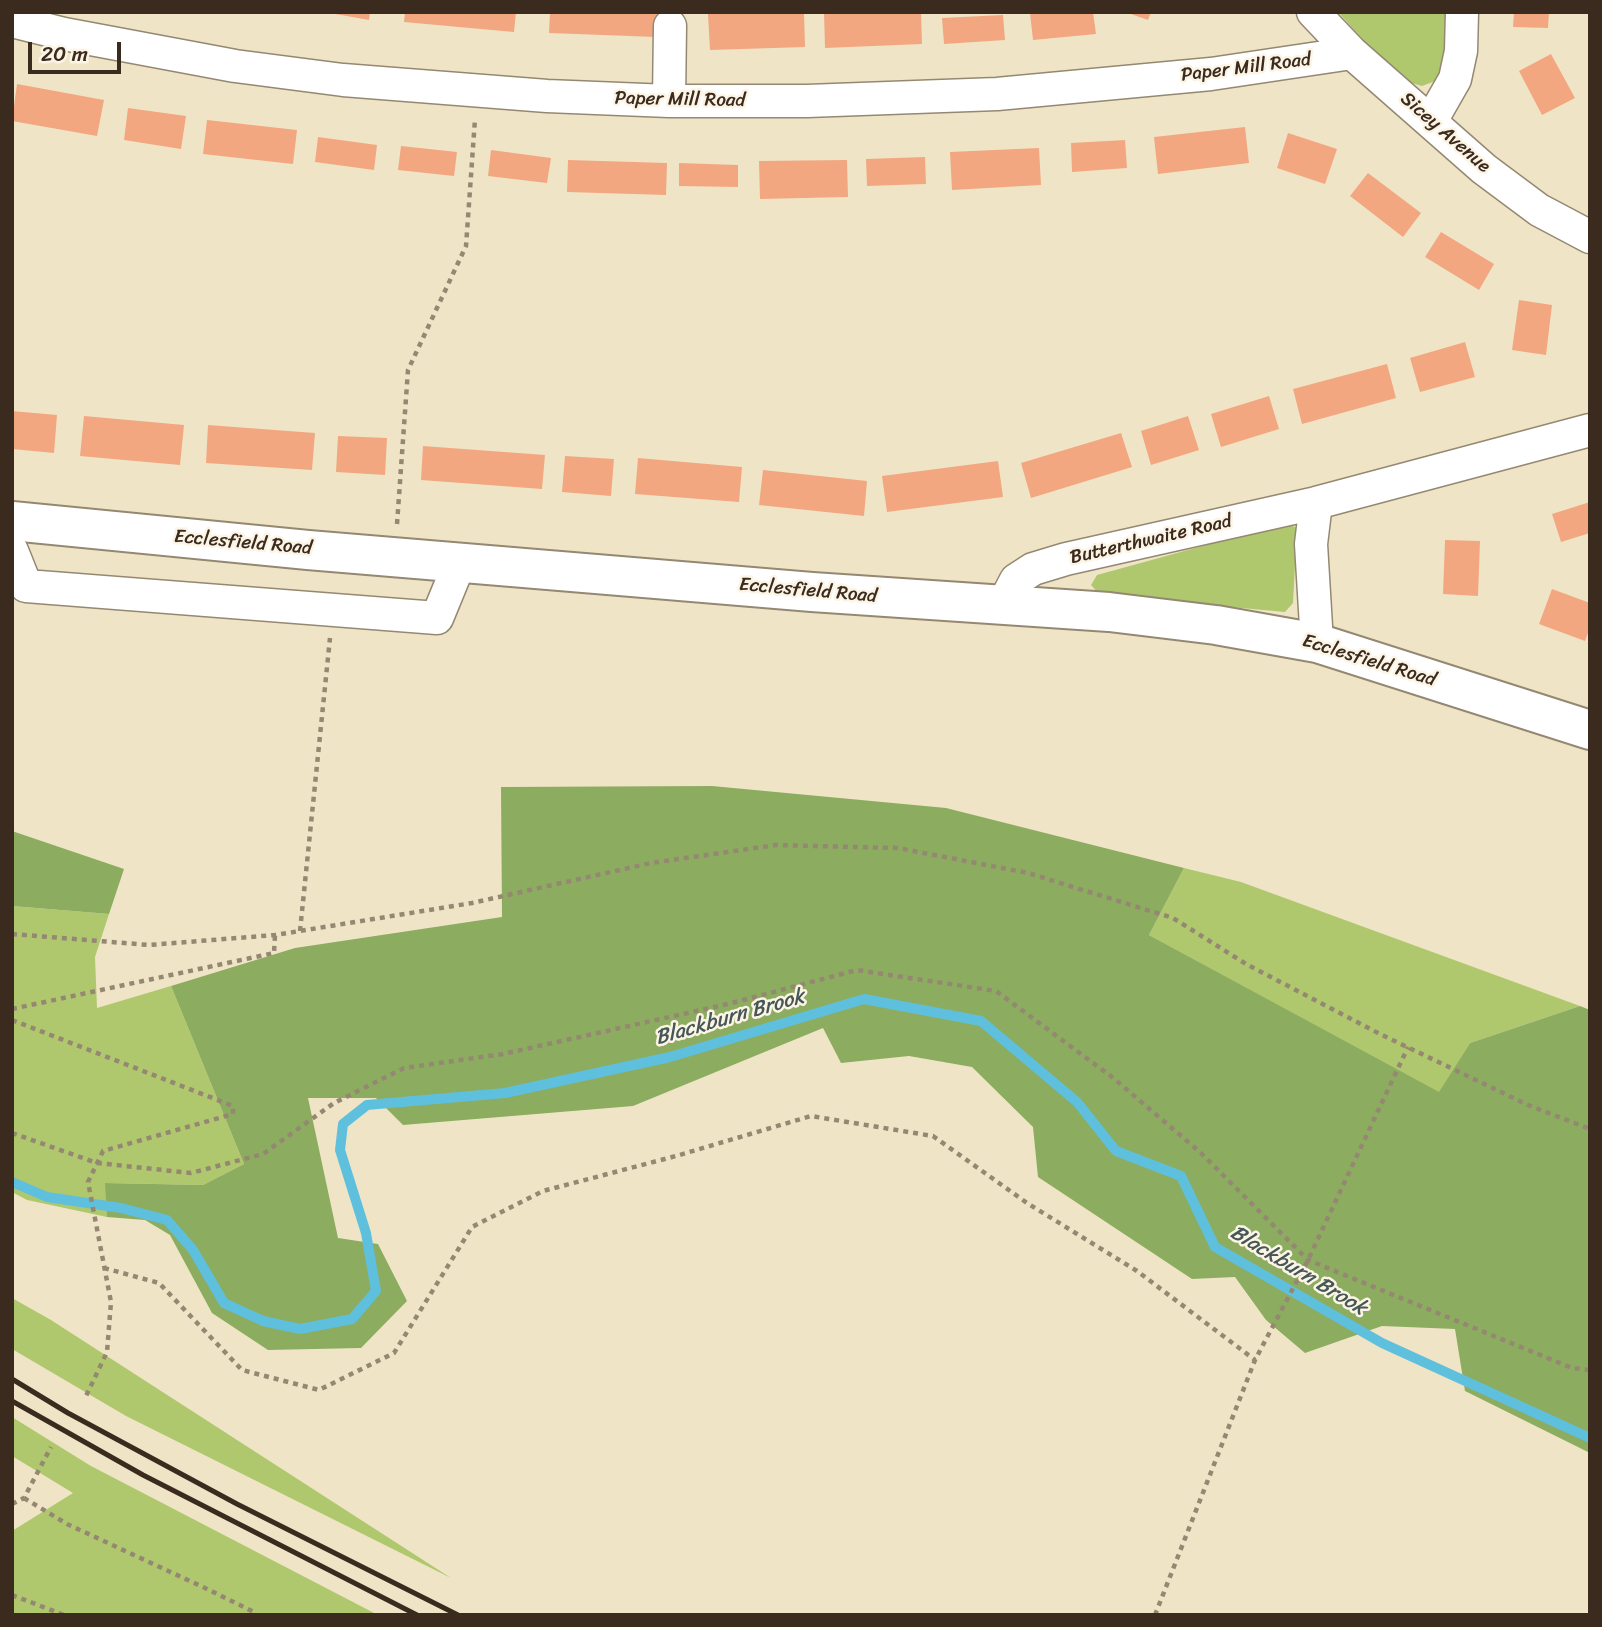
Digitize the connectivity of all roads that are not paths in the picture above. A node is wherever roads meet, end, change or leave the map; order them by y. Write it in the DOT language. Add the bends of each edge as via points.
graph roads {
  1 [pos="1313,12"];
  2 [pos="1462,12"];
  3 [pos="12,22"];
  4 [pos="670,26"];
  5 [pos="1352,53"];
  6 [pos="669,101"];
  7 [pos="1431,121"];
  8 [pos="1590,237"];
  9 [pos="1590,430"];
  10 [pos="1316,503"];
  11 [pos="12,521"];
  12 [pos="12,551"];
  13 [pos="460,562"];
  14 [pos="1003,605"];
  15 [pos="1317,643"];
  16 [pos="1590,730"];
  1 -- 5 [label="street, Sicey Avenue"];
  2 -- 7 [label="street" via="1455,79"];
  3 -- 6 [label="street, Paper Mill Road" via="235,66 343,80"];
  4 -- 6 [label="street"];
  5 -- 6 [label="street, Paper Mill Road" via="1211,74 997,94"];
  5 -- 7 [label="street, Sicey Avenue"];
  7 -- 8 [label="street, Sicey Avenue" via="1539,210"];
  9 -- 10 [label="street, Butterthwaite Road"];
  10 -- 14 [label="street, Butterthwaite Road" via="1033,569 1016,580"];
  10 -- 15 [label="street" via="1311,544"];
  11 -- 13 [label="main road, Ecclesfield Road"];
  12 -- 13 [label="street" via="26,586 437,618"];
  13 -- 14 [label="main road, Ecclesfield Road"];
  14 -- 15 [label="main road, Ecclesfield Road" via="1109,612"];
  15 -- 16 [label="main road, Ecclesfield Road"];
}
